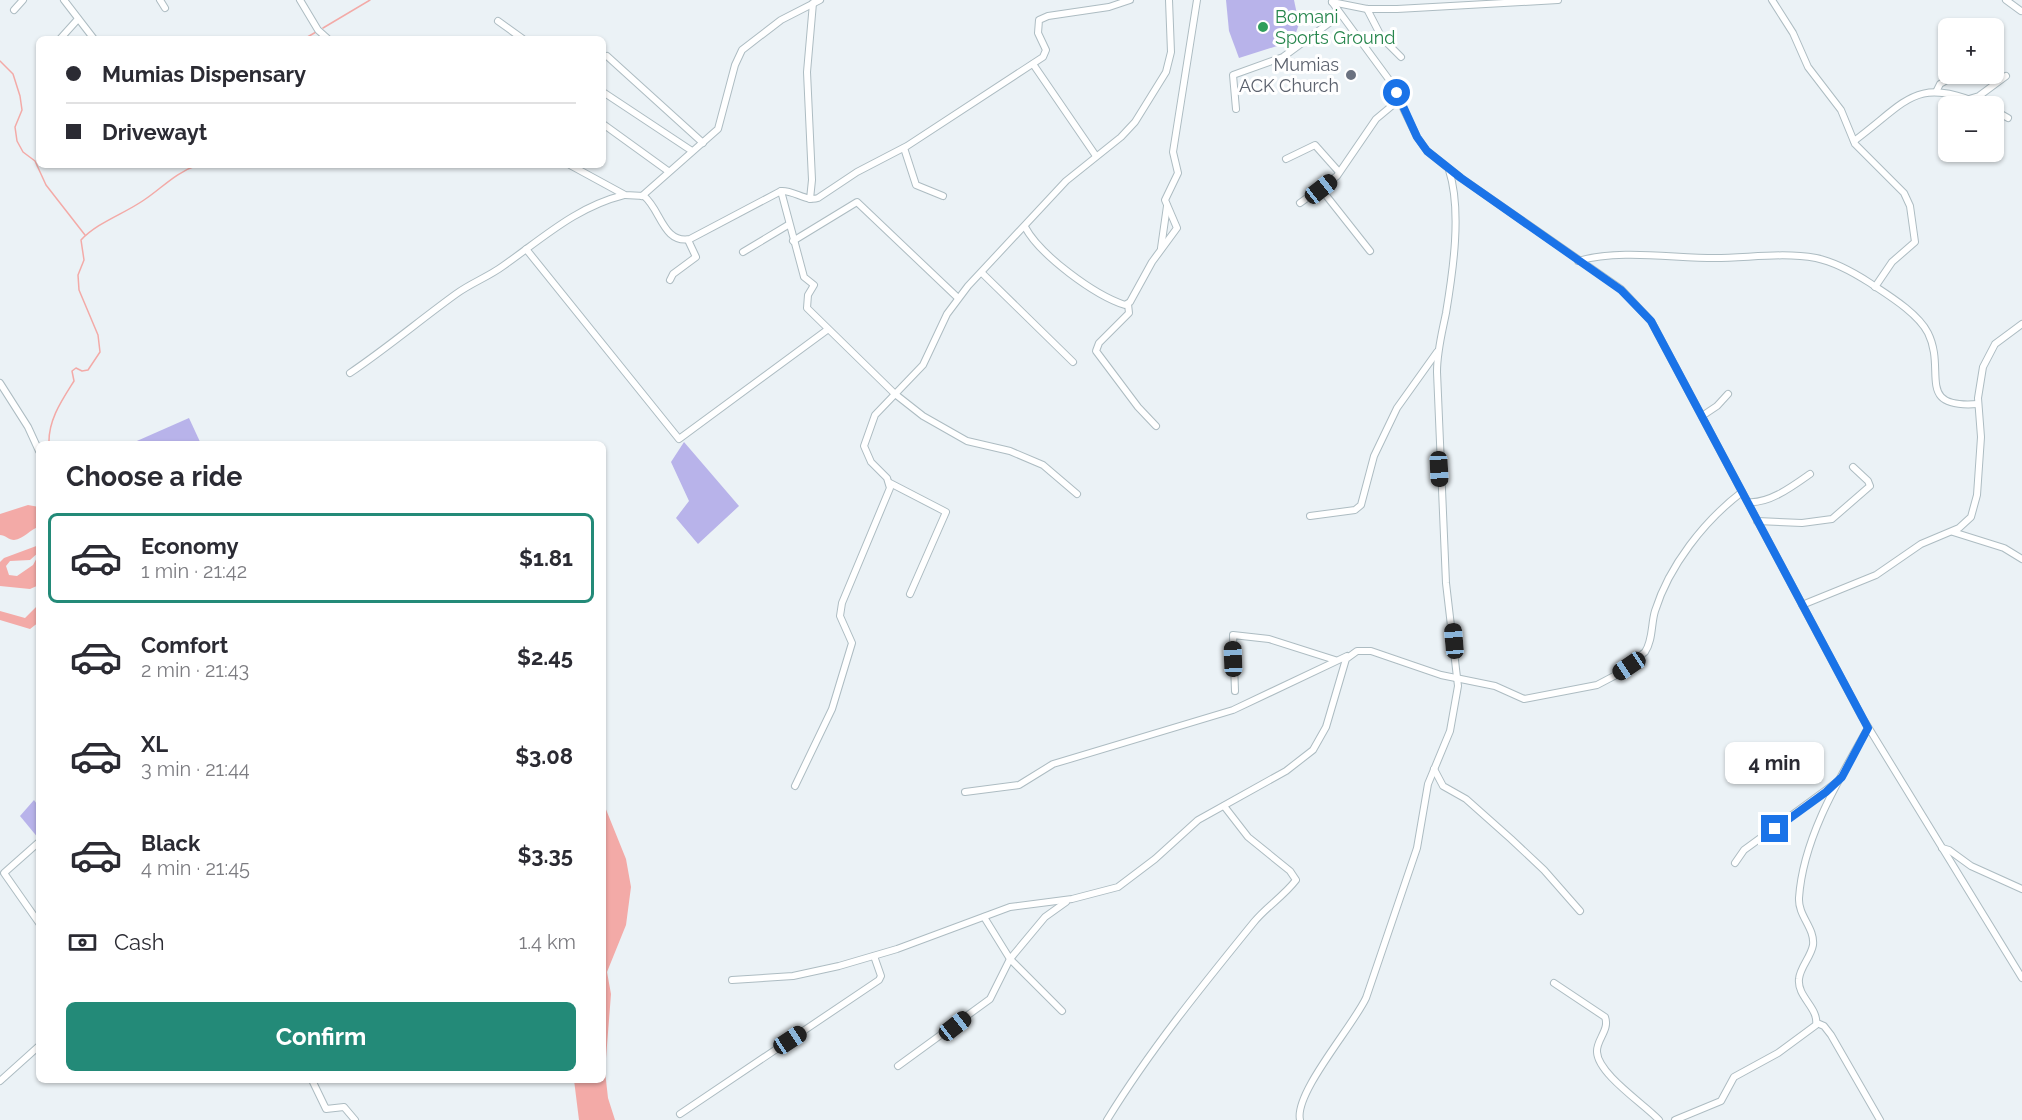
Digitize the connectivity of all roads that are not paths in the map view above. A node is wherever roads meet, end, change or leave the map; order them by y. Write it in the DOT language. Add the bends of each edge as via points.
graph roads {
  1 [pos="23,0"];
  2 [pos="64,0"];
  3 [pos="160,0"];
  4 [pos="300,0"];
  5 [pos="1130,0"];
  6 [pos="1169,0"];
  7 [pos="1197,0"];
  8 [pos="1351,0"];
  9 [pos="1434,0"];
  10 [pos="1558,0"];
  11 [pos="1772,0"];
  12 [pos="2006,0"];
  13 [pos="1331,1"];
  14 [pos="817,2"];
  15 [pos="1483,3"];
  16 [pos="1344,5"];
  17 [pos="165,8"];
  18 [pos="1436,8"];
  19 [pos="1367,9"];
  20 [pos="14,10"];
  21 [pos="2021,10"];
  22 [pos="1340,15"];
  23 [pos="78,18"];
  24 [pos="498,21"];
  25 [pos="63,36"];
  26 [pos="92,36"];
  27 [pos="325,36"];
  28 [pos="518,36"];
  29 [pos="607,56"];
  30 [pos="1401,57"];
  31 [pos="1033,64"];
  32 [pos="2006,76"];
  33 [pos="1940,84"];
  34 [pos="1937,90"];
  35 [pos="606,94"];
  36 [pos="1958,96"];
  37 [pos="1979,96"];
  38 [pos="1400,99"];
  39 [pos="1236,109"];
  40 [pos="2004,116"];
  41 [pos="2008,118"];
  42 [pos="606,125"];
  43 [pos="1854,141"];
  44 [pos="703,144"];
  45 [pos="904,148"];
  46 [pos="692,151"];
  47 [pos="1096,156"];
  48 [pos="1286,159"];
  49 [pos="576,168"];
  50 [pos="1449,170"];
  51 [pos="668,171"];
  52 [pos="1339,172"];
  53 [pos="1321,189"];
  54 [pos="781,191"];
  55 [pos="625,195"];
  56 [pos="642,195"];
  57 [pos="943,196"];
  58 [pos="810,199"];
  59 [pos="1300,203"];
  60 [pos="1167,206"];
  61 [pos="788,225"];
  62 [pos="1025,226"];
  63 [pos="688,240"];
  64 [pos="793,241"];
  65 [pos="526,249"];
  66 [pos="1161,249"];
  67 [pos="1370,251"];
  68 [pos="743,252"];
  69 [pos="1578,261"];
  70 [pos="982,273"];
  71 [pos="670,280"];
  72 [pos="1875,287"];
  73 [pos="958,298"];
  74 [pos="1128,304"];
  75 [pos="2022,324"];
  76 [pos="827,330"];
  77 [pos="1437,351"];
  78 [pos="1073,362"];
  79 [pos="350,372"];
  80 [pos="0,383"];
  81 [pos="895,394"];
  82 [pos="1728,394"];
  83 [pos="1978,404"];
  84 [pos="1702,416"];
  85 [pos="1156,426"];
  86 [pos="36,444"];
  87 [pos="1853,467"];
  88 [pos="1810,474"];
  89 [pos="890,483"];
  90 [pos="1742,492"];
  91 [pos="1077,494"];
  92 [pos="1748,502"];
  93 [pos="1310,516"];
  94 [pos="1757,521"];
  95 [pos="1953,531"];
  96 [pos="2022,548"];
  97 [pos="2015,554"];
  98 [pos="2022,559"];
  99 [pos="910,594"];
  100 [pos="1802,605"];
  101 [pos="1348,656"];
  102 [pos="1335,660"];
  103 [pos="1457,679"];
  104 [pos="1235,691"];
  105 [pos="1868,728"];
  106 [pos="1434,769"];
  107 [pos="1842,777"];
  108 [pos="795,786"];
  109 [pos="964,792"];
  110 [pos="1224,806"];
  111 [pos="36,845"];
  112 [pos="1942,848"];
  113 [pos="1735,863"];
  114 [pos="2022,889"];
  115 [pos="1072,899"];
  116 [pos="1580,911"];
  117 [pos="984,917"];
  118 [pos="36,918"];
  119 [pos="874,956"];
  120 [pos="1010,959"];
  121 [pos="2022,978"];
  122 [pos="732,980"];
  123 [pos="1554,983"];
  124 [pos="1062,1011"];
  125 [pos="1817,1023"];
  126 [pos="36,1049"];
  127 [pos="898,1066"];
  128 [pos="0,1081"];
  129 [pos="314,1083"];
  130 [pos="680,1114"];
  131 [pos="355,1120"];
  132 [pos="1107,1120"];
  133 [pos="1300,1120"];
  134 [pos="1659,1120"];
  135 [pos="1675,1120"];
  136 [pos="1880,1120"];
  1 -- 20 [label="street"];
  2 -- 23 [label="street"];
  3 -- 17 [label="street"];
  4 -- 27 [label="street"];
  5 -- 31 [label="street" via="1040,20 1038,33 1046,54"];
  6 -- 47 [label="street" via="1171,52 1162,81 1127,130"];
  7 -- 60 [label="street" via="1173,152 1178,171 1167,192"];
  8 -- 16 [label="street"];
  9 -- 18 [label="street"];
  10 -- 15 [label="street"];
  11 -- 43 [label="street" via="1808,67 1841,110"];
  12 -- 21 [label="street"];
  13 -- 16 [label="street"];
  13 -- 22 [label="street"];
  14 -- 44 [label="street" via="781,20 742,50 722,122"];
  14 -- 58 [label="street" via="807,72"];
  15 -- 18 [label="street"];
  16 -- 19 [label="street"];
  18 -- 19 [label="street"];
  19 -- 30 [label="street" via="1382,38"];
  22 -- 38 [label="street"];
  22 -- 39 [label="street" via="1283,57 1233,75"];
  23 -- 25 [label="street"];
  23 -- 26 [label="street"];
  24 -- 28 [label="street"];
  29 -- 44 [label="street"];
  31 -- 45 [label="street"];
  31 -- 47 [label="street"];
  32 -- 37 [label="street"];
  33 -- 34 [label="street"];
  34 -- 36 [label="street"];
  34 -- 43 [label="street" via="1910,99"];
  35 -- 46 [label="street"];
  38 -- 50 [label="street" via="1422,144"];
  38 -- 52 [label="street" via="1376,119"];
  40 -- 41 [label="street"];
  42 -- 51 [label="street"];
  43 -- 72 [label="street" via="1902,189 1912,217 1915,242 1892,262"];
  44 -- 46 [label="street"];
  45 -- 57 [label="street" via="916,185"];
  45 -- 58 [label="street" via="820,197"];
  46 -- 51 [label="street"];
  47 -- 62 [label="street" via="1066,181"];
  48 -- 52 [label="street" via="1316,145"];
  49 -- 55 [label="street"];
  50 -- 69 [label="street"];
  50 -- 77 [label="street" via="1455,198 1454,237 1449,294"];
  51 -- 56 [label="street"];
  52 -- 53 [label="street"];
  53 -- 59 [label="street"];
  53 -- 67 [label="street"];
  54 -- 58 [label="street"];
  54 -- 61 [label="street"];
  54 -- 63 [label="street"];
  55 -- 56 [label="street"];
  55 -- 65 [label="street" via="577,212"];
  56 -- 63 [label="street" via="673,236"];
  60 -- 66 [label="street"];
  60 -- 66 [label="street" via="1177,228"];
  61 -- 64 [label="street"];
  61 -- 68 [label="street"];
  62 -- 70 [label="street"];
  62 -- 74 [label="street" via="1037,244 1080,279 1115,301"];
  63 -- 71 [label="street" via="696,257"];
  64 -- 73 [label="street" via="856,202"];
  64 -- 76 [label="street" via="804,277 814,285 807,308"];
  65 -- 76 [label="street" via="679,439"];
  65 -- 79 [label="street"];
  66 -- 74 [label="street"];
  69 -- 72 [label="street" via="1633,256 1803,256 1838,266"];
  69 -- 84 [label="street" via="1621,290 1643,311"];
  70 -- 73 [label="street"];
  70 -- 78 [label="street"];
  72 -- 83 [label="street" via="1926,329 1943,400 1958,406"];
  73 -- 81 [label="street" via="923,365"];
  74 -- 85 [label="street" via="1130,312 1096,351"];
  75 -- 83 [label="street" via="1988,353"];
  76 -- 81 [label="street"];
  77 -- 93 [label="street" via="1397,408 1374,456 1361,505 1355,510"];
  77 -- 103 [label="street" via="1443,537"];
  80 -- 86 [label="street"];
  81 -- 89 [label="street" via="875,415 864,441 867,456"];
  81 -- 91 [label="street" via="945,431 1043,465"];
  82 -- 84 [label="street"];
  83 -- 95 [label="street" via="1981,437 1976,506 1967,522"];
  84 -- 90 [label="street"];
  87 -- 94 [label="street" via="1870,486 1832,519 1796,523"];
  88 -- 92 [label="street" via="1786,490 1755,503"];
  89 -- 99 [label="street" via="946,512"];
  89 -- 108 [label="street" via="890,492 841,609 841,619 852,643 851,652 832,709"];
  90 -- 92 [label="street"];
  90 -- 103 [label="street" via="1678,560 1655,610 1648,648 1616,675 1582,689 1524,699 1495,686"];
  92 -- 94 [label="street"];
  94 -- 100 [label="street"];
  95 -- 97 [label="street"];
  95 -- 100 [label="street" via="1921,544 1876,575"];
  96 -- 97 [label="street"];
  97 -- 98 [label="street"];
  100 -- 105 [label="street"];
  101 -- 102 [label="street"];
  101 -- 103 [label="street" via="1371,651"];
  101 -- 110 [label="street" via="1326,727 1313,750 1286,771"];
  102 -- 104 [label="street" via="1269,639 1233,635"];
  102 -- 109 [label="street" via="1233,710 1053,764 1024,783"];
  103 -- 106 [label="street" via="1453,721"];
  105 -- 107 [label="street"];
  105 -- 112 [label="street"];
  106 -- 116 [label="street" via="1443,786 1466,800 1511,839"];
  106 -- 133 [label="street" via="1427,787 1417,848 1366,998 1307,1092 1299,1110"];
  107 -- 113 [label="street" via="1744,850"];
  107 -- 125 [label="street" via="1808,853 1800,891 1800,910 1813,944 1799,985"];
  110 -- 115 [label="street" via="1198,820 1118,887"];
  110 -- 132 [label="street" via="1248,837 1296,880 1255,921 1192,999 1127,1085"];
  111 -- 118 [label="street" via="4,873"];
  112 -- 114 [label="street"];
  112 -- 121 [label="street"];
  115 -- 117 [label="street" via="1021,904"];
  115 -- 120 [label="street" via="1050,912"];
  117 -- 119 [label="street"];
  117 -- 120 [label="street"];
  119 -- 122 [label="street" via="793,976"];
  119 -- 130 [label="street" via="880,979"];
  120 -- 124 [label="street"];
  120 -- 127 [label="street" via="990,999"];
  123 -- 134 [label="street" via="1605,1017 1607,1023 1597,1047 1599,1061"];
  125 -- 135 [label="street" via="1794,1043 1734,1077 1721,1101"];
  125 -- 136 [label="street" via="1831,1035"];
  126 -- 128 [label="street"];
  129 -- 131 [label="street" via="326,1108 345,1108"];
}
